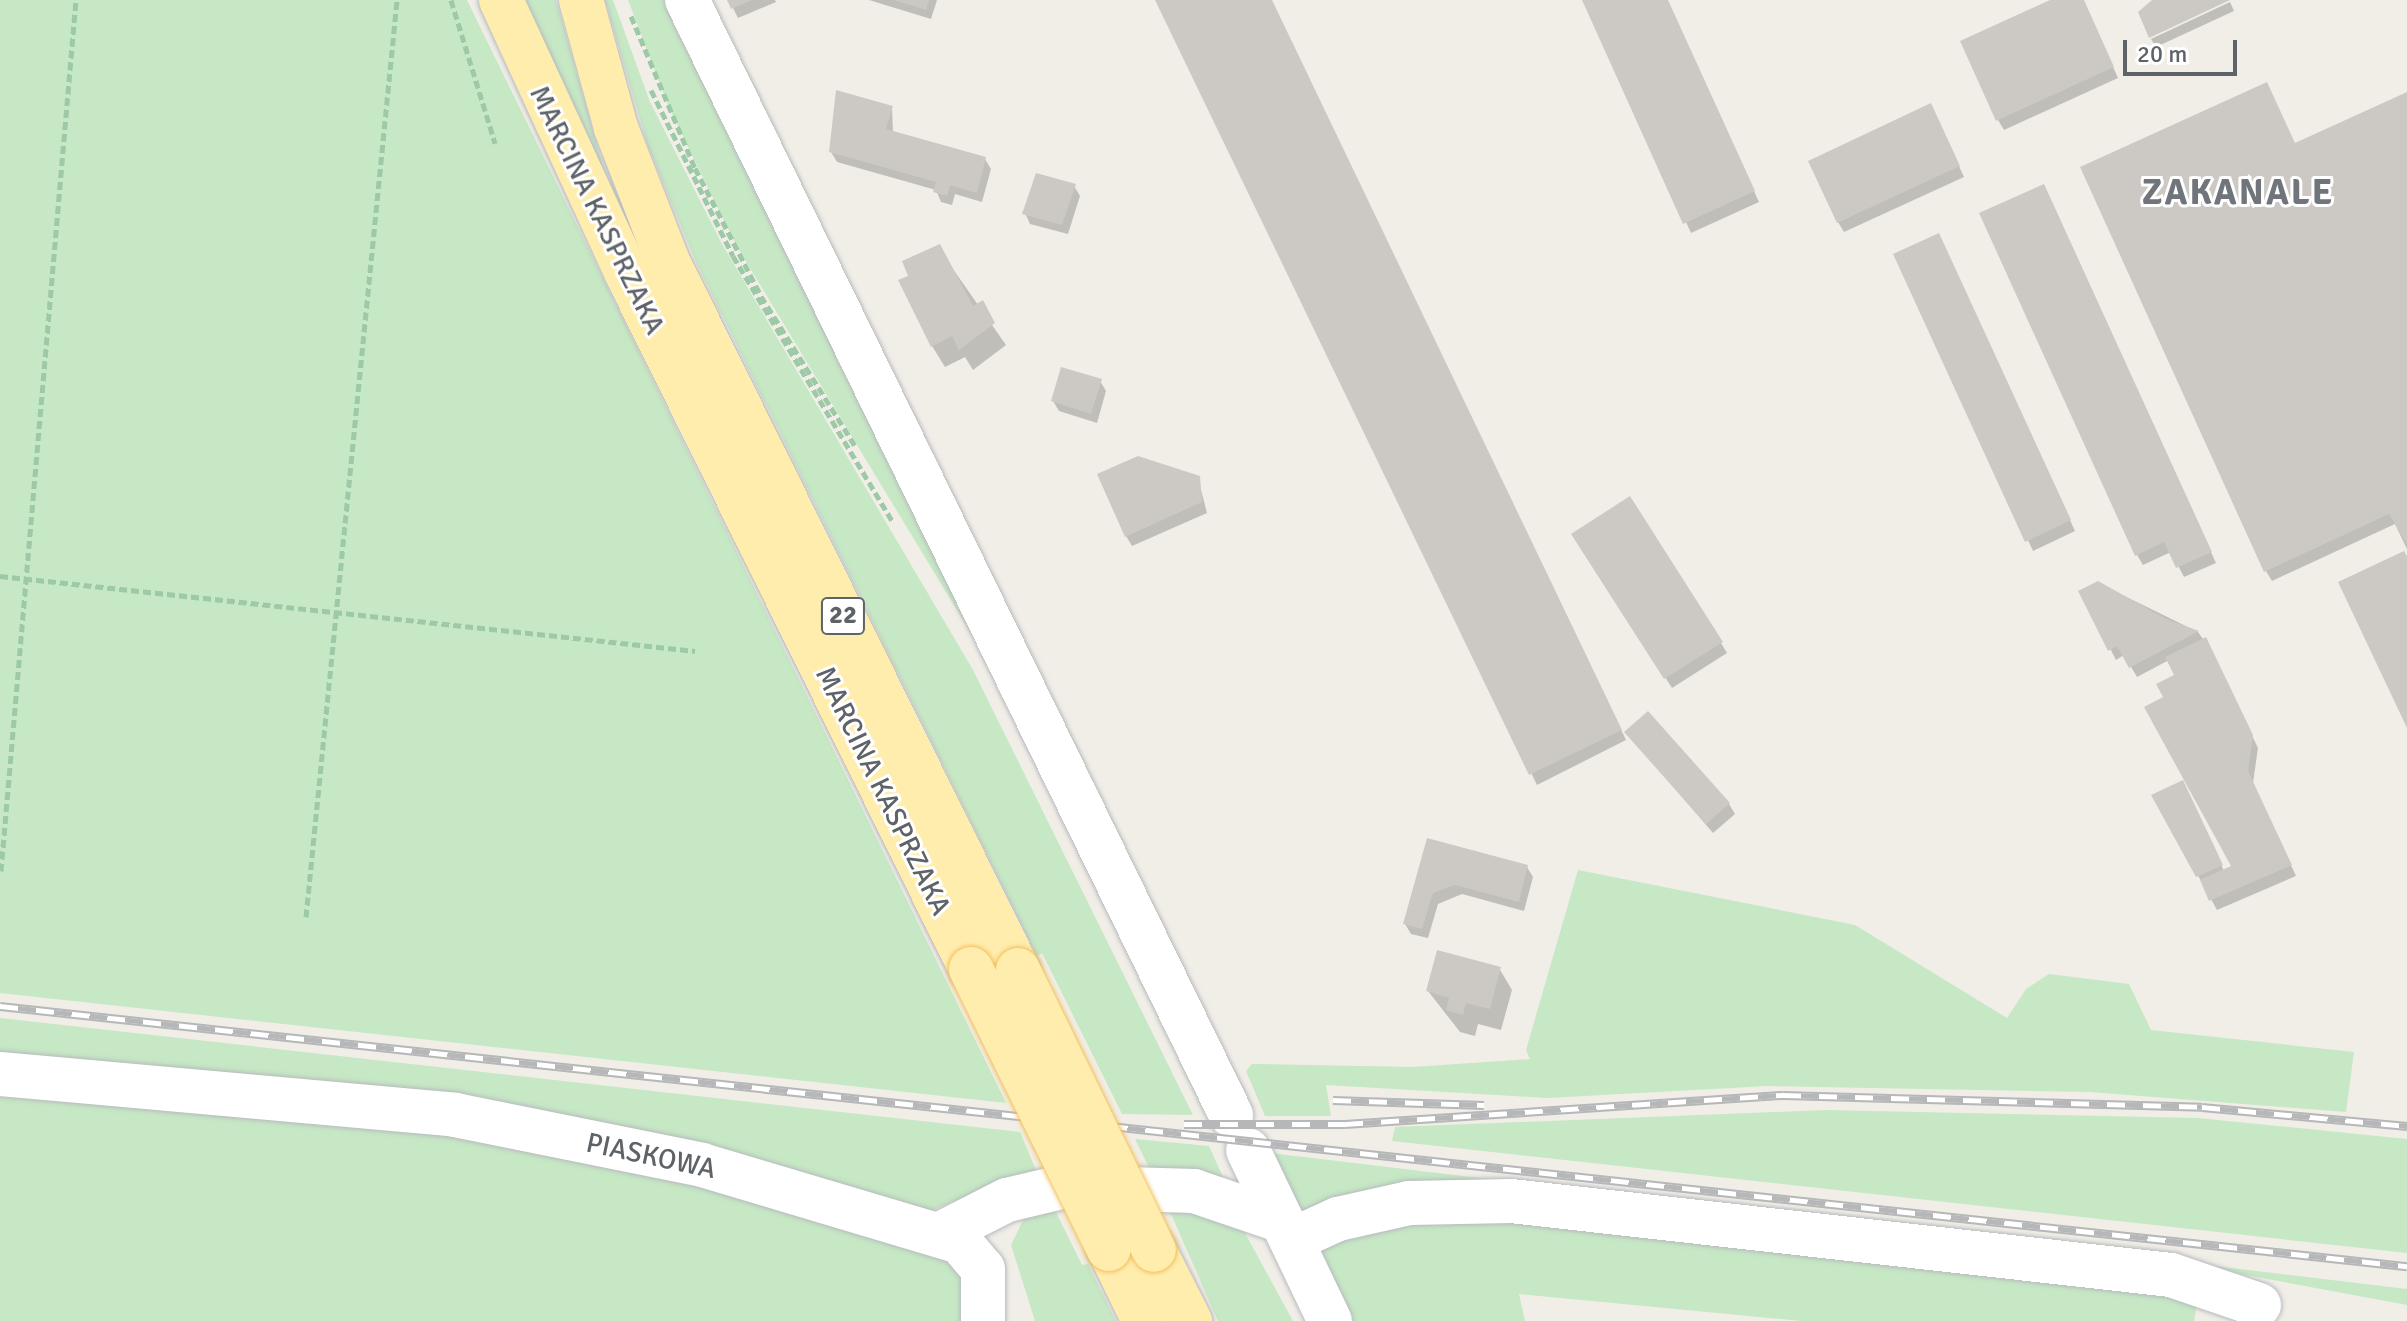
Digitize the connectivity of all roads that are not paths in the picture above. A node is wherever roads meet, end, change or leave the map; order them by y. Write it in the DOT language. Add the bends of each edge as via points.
graph roads {
  1 [pos="501,0"];
  2 [pos="581,0"];
  3 [pos="687,0"];
  4 [pos="0,1074"];
  5 [pos="1287,1231"];
  6 [pos="942,1233"];
  7 [pos="2259,1305"];
  8 [pos="983,1321"];
  9 [pos="1144,1321"];
  10 [pos="1190,1321"];
  11 [pos="1330,1321"];
  1 -- 9 [label="main road, MARCINA KASPRZAKA / 22, bridge" via="620,260"];
  2 -- 10 [label="main road, MARCINA KASPRZAKA / 22, bridge" via="616,128 668,262"];
  3 -- 5 [label="street"];
  4 -- 6 [label="street, PIASKOWA" via="455,1115 702,1165"];
  5 -- 6 [label="street" via="1194,1191 1062,1187 1007,1200"];
  5 -- 7 [label="street" via="1409,1203 1511,1201 2171,1275"];
  5 -- 11 [label="street"];
  6 -- 8 [label="street" via="983,1269"];
}
